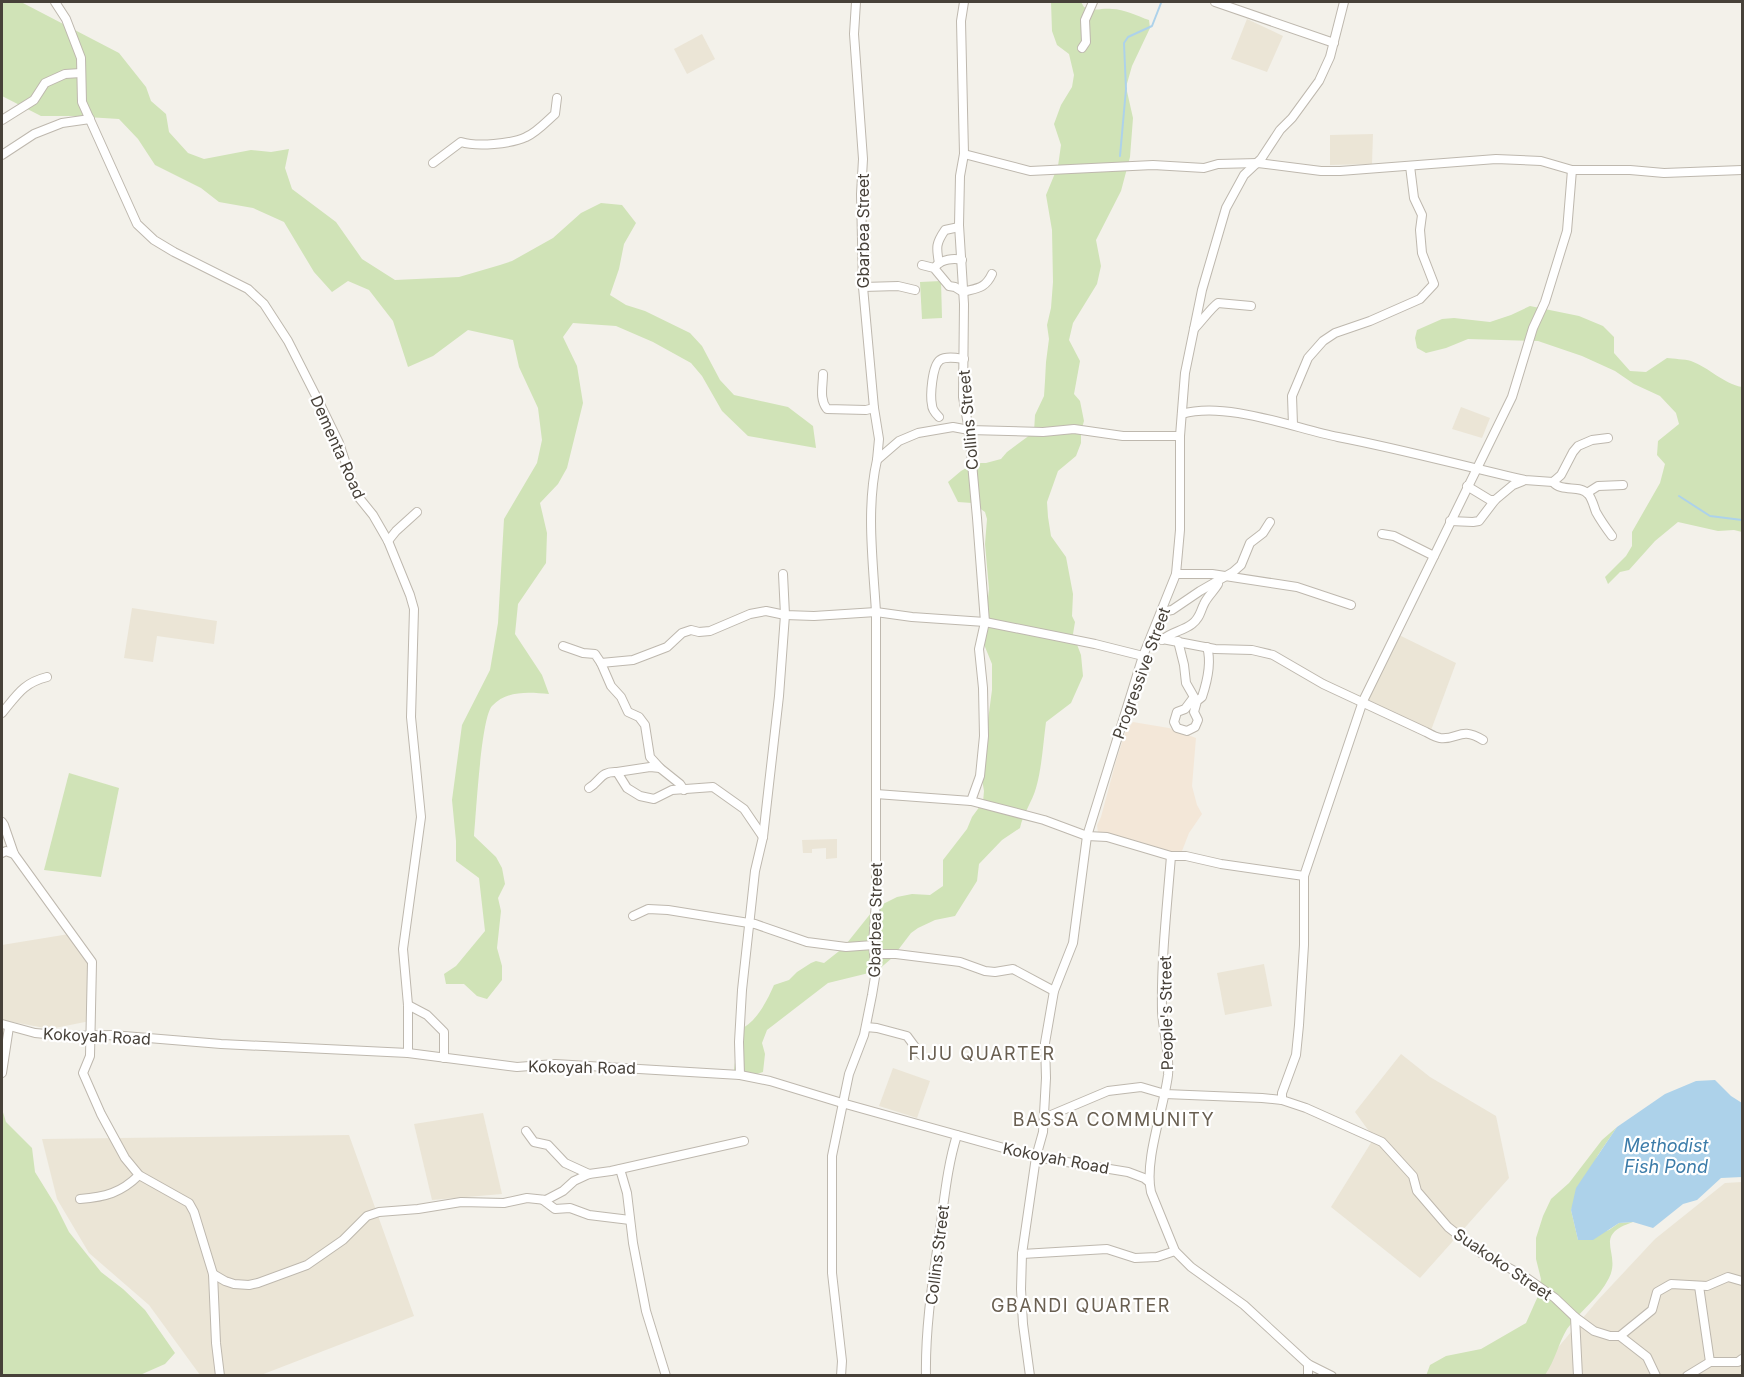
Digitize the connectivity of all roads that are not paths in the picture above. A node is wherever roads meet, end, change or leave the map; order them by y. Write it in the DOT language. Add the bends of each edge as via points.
graph roads {
  1 [pos="55,2"];
  2 [pos="856,2"];
  3 [pos="964,2"];
  4 [pos="1093,2"];
  5 [pos="1215,2"];
  6 [pos="1344,2"];
  7 [pos="1334,43"];
  8 [pos="1082,48"];
  9 [pos="81,74"];
  10 [pos="557,98"];
  11 [pos="90,119"];
  12 [pos="2,120"];
  13 [pos="964,154"];
  14 [pos="2,155"];
  15 [pos="433,163"];
  16 [pos="1257,163"];
  17 [pos="1410,166"];
  18 [pos="1572,170"];
  19 [pos="1743,170"];
  20 [pos="959,227"];
  21 [pos="962,260"];
  22 [pos="922,265"];
  23 [pos="936,265"];
  24 [pos="992,274"];
  25 [pos="863,287"];
  26 [pos="915,290"];
  27 [pos="963,292"];
  28 [pos="1251,306"];
  29 [pos="1194,329"];
  30 [pos="964,359"];
  31 [pos="823,374"];
  32 [pos="874,408"];
  33 [pos="1182,414"];
  34 [pos="939,417"];
  35 [pos="1293,425"];
  36 [pos="969,430"];
  37 [pos="1180,436"];
  38 [pos="1608,438"];
  39 [pos="877,459"];
  40 [pos="1478,470"];
  41 [pos="1525,480"];
  42 [pos="1553,482"];
  43 [pos="1623,485"];
  44 [pos="1467,486"];
  45 [pos="1587,493"];
  46 [pos="1495,500"];
  47 [pos="417,512"];
  48 [pos="1450,521"];
  49 [pos="1270,522"];
  50 [pos="1382,534"];
  51 [pos="1612,536"];
  52 [pos="388,542"];
  53 [pos="1434,556"];
  54 [pos="783,574"];
  55 [pos="1176,574"];
  56 [pos="1224,578"];
  57 [pos="1200,591"];
  58 [pos="1203,604"];
  59 [pos="1352,604"];
  60 [pos="876,612"];
  61 [pos="1162,612"];
  62 [pos="785,615"];
  63 [pos="985,622"];
  64 [pos="1152,637"];
  65 [pos="1162,640"];
  66 [pos="1178,641"];
  67 [pos="563,646"];
  68 [pos="1207,647"];
  69 [pos="1143,656"];
  70 [pos="601,663"];
  71 [pos="47,676"];
  72 [pos="1363,701"];
  73 [pos="2,713"];
  74 [pos="1484,740"];
  75 [pos="660,768"];
  76 [pos="617,772"];
  77 [pos="589,788"];
  78 [pos="684,790"];
  79 [pos="876,794"];
  80 [pos="971,801"];
  81 [pos="2,822"];
  82 [pos="1087,836"];
  83 [pos="763,837"];
  84 [pos="2,853"];
  85 [pos="14,854"];
  86 [pos="1171,856"];
  87 [pos="1304,876"];
  88 [pos="633,916"];
  89 [pos="750,923"];
  90 [pos="874,949"];
  91 [pos="1054,991"];
  92 [pos="408,1005"];
  93 [pos="5,1025"];
  94 [pos="866,1028"];
  95 [pos="91,1035"];
  96 [pos="408,1053"];
  97 [pos="921,1055"];
  98 [pos="444,1058"];
  99 [pos="2,1073"];
  100 [pos="740,1075"];
  101 [pos="1165,1094"];
  102 [pos="1282,1100"];
  103 [pos="843,1103"];
  104 [pos="1044,1118"];
  105 [pos="526,1131"];
  106 [pos="957,1136"];
  107 [pos="744,1141"];
  108 [pos="1036,1157"];
  109 [pos="620,1169"];
  110 [pos="589,1174"];
  111 [pos="139,1175"];
  112 [pos="1149,1182"];
  113 [pos="80,1199"];
  114 [pos="543,1200"];
  115 [pos="630,1220"];
  116 [pos="1175,1251"];
  117 [pos="1022,1254"];
  118 [pos="213,1274"];
  119 [pos="1743,1281"];
  120 [pos="1699,1286"];
  121 [pos="1575,1317"];
  122 [pos="1620,1336"];
  123 [pos="1743,1359"];
  124 [pos="1710,1362"];
  125 [pos="1308,1364"];
  126 [pos="220,1376"];
  127 [pos="666,1376"];
  128 [pos="841,1376"];
  129 [pos="926,1376"];
  130 [pos="1030,1376"];
  131 [pos="1308,1376"];
  132 [pos="1332,1376"];
  133 [pos="1578,1376"];
  134 [pos="1656,1376"];
  135 [pos="1687,1376"];
  1 -- 9 [label="street, Dementa Road" via="81,58"];
  2 -- 25 [label="street, Gbarbea Street" via="854,34 863,159"];
  3 -- 13 [label="street, Collins Street"];
  4 -- 8 [label="street" via="1085,20 1086,42"];
  5 -- 7 [label="street"];
  6 -- 7 [label="street, Progressive Street"];
  7 -- 16 [label="street, Progressive Street" via="1319,81"];
  9 -- 11 [label="street, Dementa Road" via="82,102"];
  9 -- 12 [label="street" via="65,74 45,83 34,100"];
  10 -- 15 [label="street" via="555,114 527,137 470,145 461,142"];
  11 -- 14 [label="street" via="62,123 34,134"];
  11 -- 52 [label="street, Dementa Road" via="137,224 154,240 248,289 264,304 288,341 339,443 356,494"];
  13 -- 16 [label="street" via="1030,171 1153,165 1204,168"];
  13 -- 20 [label="street, Collins Street"];
  16 -- 17 [label="street" via="1321,171"];
  16 -- 29 [label="street, Progressive Street" via="1244,175 1226,208"];
  17 -- 18 [label="street" via="1505,159 1541,161"];
  17 -- 35 [label="street" via="1414,198 1422,215 1422,253 1434,284 1420,299 1323,341 1308,358 1292,396"];
  18 -- 19 [label="street"];
  18 -- 40 [label="street" via="1567,231 1545,302 1512,397"];
  20 -- 21 [label="street, Collins Street"];
  20 -- 23 [label="street" via="945,230 937,243"];
  21 -- 23 [label="street"];
  21 -- 27 [label="street, Collins Street"];
  22 -- 23 [label="street"];
  23 -- 27 [label="street" via="949,286"];
  24 -- 27 [label="street" via="982,288"];
  25 -- 26 [label="street" via="898,286"];
  25 -- 32 [label="street, Gbarbea Street"];
  27 -- 30 [label="street, Collins Street"];
  28 -- 29 [label="street" via="1218,303"];
  29 -- 33 [label="street, Progressive Street"];
  30 -- 34 [label="street" via="941,359 936,365 931,404"];
  30 -- 36 [label="street, Collins Street" via="963,397"];
  31 -- 32 [label="street" via="826,409"];
  32 -- 39 [label="street, Gbarbea Street" via="879,439"];
  33 -- 35 [label="street" via="1216,411"];
  33 -- 37 [label="street, Progressive Street"];
  35 -- 40 [label="street"];
  36 -- 37 [label="street" via="1066,429 1123,436"];
  36 -- 39 [label="street" via="918,433 899,441"];
  36 -- 63 [label="street, Collins Street"];
  37 -- 55 [label="street, Progressive Street"];
  38 -- 42 [label="street" via="1578,446"];
  39 -- 60 [label="street, Gbarbea Street" via="871,495 871,567"];
  40 -- 41 [label="street"];
  40 -- 44 [label="street"];
  41 -- 42 [label="street"];
  41 -- 46 [label="street" via="1513,484"];
  42 -- 45 [label="street"];
  43 -- 45 [label="street" via="1599,486"];
  44 -- 46 [label="street"];
  44 -- 48 [label="street"];
  45 -- 51 [label="street"];
  46 -- 48 [label="street" via="1479,521"];
  47 -- 52 [label="street"];
  48 -- 53 [label="street"];
  49 -- 56 [label="street" via="1250,543 1241,565"];
  50 -- 53 [label="street"];
  52 -- 92 [label="street, Dementa Road" via="414,609 411,717 421,818 404,949"];
  53 -- 72 [label="street"];
  54 -- 62 [label="street"];
  55 -- 56 [label="street"];
  55 -- 61 [label="street, Progressive Street"];
  56 -- 57 [label="street"];
  56 -- 58 [label="street"];
  56 -- 59 [label="street" via="1309,589"];
  57 -- 58 [label="street"];
  57 -- 61 [label="street" via="1172,610"];
  58 -- 65 [label="street" via="1194,623"];
  60 -- 62 [label="street"];
  60 -- 63 [label="street"];
  60 -- 79 [label="street, Gbarbea Street"];
  61 -- 64 [label="street, Progressive Street"];
  62 -- 70 [label="street" via="766,611 750,614 710,631 682,633 656,653"];
  62 -- 83 [label="street" via="776,738"];
  63 -- 69 [label="street"];
  63 -- 80 [label="street, Collins Street" via="979,649 984,736 980,776"];
  64 -- 65 [label="street"];
  64 -- 69 [label="street, Progressive Street"];
  65 -- 66 [label="street"];
  66 -- 68 [label="street"];
  66 -- 68 [label="street" via="1186,683 1194,697 1178,712 1174,722 1177,728 1187,731 1198,720 1194,712 1197,700 1202,698 1209,667"];
  67 -- 70 [label="street" via="595,654"];
  68 -- 72 [label="street" via="1273,655 1323,684"];
  69 -- 82 [label="street, Progressive Street"];
  70 -- 75 [label="street" via="610,686 628,712 645,725 650,757"];
  71 -- 73 [label="street" via="30,682"];
  72 -- 74 [label="street" via="1439,738 1473,733"];
  72 -- 87 [label="street"];
  75 -- 76 [label="street"];
  75 -- 78 [label="street"];
  76 -- 77 [label="street" via="608,771"];
  76 -- 78 [label="street" via="627,789 640,796 654,799 672,790"];
  78 -- 83 [label="street" via="713,787 744,809"];
  79 -- 80 [label="street"];
  79 -- 90 [label="street, Gbarbea Street"];
  80 -- 82 [label="street"];
  81 -- 85 [label="street"];
  82 -- 86 [label="street" via="1107,837"];
  82 -- 91 [label="street, Progressive Street" via="1073,943"];
  83 -- 89 [label="street"];
  84 -- 85 [label="street"];
  85 -- 95 [label="street" via="92,962"];
  86 -- 87 [label="street"];
  86 -- 101 [label="street, People's Street" via="1163,963 1162,1010 1168,1064"];
  87 -- 102 [label="street" via="1299,1025 1296,1055"];
  88 -- 89 [label="street" via="648,909 669,910"];
  89 -- 90 [label="street" via="807,942"];
  89 -- 100 [label="street" via="742,990"];
  90 -- 91 [label="street" via="960,962 995,972 1013,969"];
  90 -- 94 [label="street, Gbarbea Street" via="876,971"];
  91 -- 104 [label="street, Progressive Street" via="1045,1043"];
  92 -- 96 [label="street, Dementa Road"];
  92 -- 98 [label="street" via="427,1015 444,1032"];
  93 -- 95 [label="street, Kokoyah Road" via="35,1033"];
  93 -- 99 [label="street"];
  94 -- 97 [label="street" via="907,1036"];
  94 -- 103 [label="street, Gbarbea Street"];
  95 -- 96 [label="street, Kokoyah Road"];
  95 -- 111 [label="street" via="90,1056 83,1073 125,1158"];
  96 -- 98 [label="street, Kokoyah Road"];
  98 -- 100 [label="street, Kokoyah Road" via="517,1067 555,1064"];
  100 -- 103 [label="street, Kokoyah Road"];
  101 -- 102 [label="street, Suakoko Street"];
  101 -- 104 [label="street, Suakoko Street" via="1141,1087 1108,1091"];
  101 -- 112 [label="street, People's Street"];
  102 -- 121 [label="street, Suakoko Street" via="1382,1142 1413,1176 1418,1191 1448,1227 1481,1253 1524,1276"];
  103 -- 106 [label="street, Kokoyah Road"];
  103 -- 128 [label="street, Gbarbea Street" via="832,1156 831,1198 832,1273"];
  104 -- 108 [label="street, Progressive Street"];
  105 -- 110 [label="street" via="534,1142 548,1145 565,1163"];
  106 -- 108 [label="street, Kokoyah Road"];
  106 -- 129 [label="street, Collins Street" via="949,1161 936,1255"];
  107 -- 109 [label="street"];
  108 -- 112 [label="street, Kokoyah Road" via="1128,1172"];
  108 -- 117 [label="street, Progressive Street"];
  109 -- 110 [label="street"];
  109 -- 115 [label="street"];
  110 -- 114 [label="street"];
  111 -- 113 [label="street" via="123,1190"];
  111 -- 118 [label="street" via="189,1203"];
  112 -- 116 [label="street"];
  114 -- 115 [label="street" via="555,1209 570,1208 589,1215"];
  114 -- 118 [label="street" via="461,1202 379,1212 360,1221 326,1253 289,1272 249,1285 225,1281"];
  115 -- 127 [label="street" via="646,1311"];
  116 -- 117 [label="street" via="1135,1258 1107,1249"];
  116 -- 125 [label="street" via="1244,1305"];
  117 -- 130 [label="street, Progressive Street" via="1023,1324"];
  118 -- 126 [label="street"];
  119 -- 120 [label="street" via="1728,1277"];
  120 -- 122 [label="street" via="1671,1284 1657,1292 1652,1310"];
  120 -- 124 [label="street"];
  121 -- 122 [label="street, Suakoko Street" via="1594,1331"];
  121 -- 133 [label="street"];
  122 -- 134 [label="street" via="1647,1357"];
  123 -- 124 [label="street"];
  124 -- 135 [label="street"];
  125 -- 131 [label="street"];
  125 -- 132 [label="street"];
}
